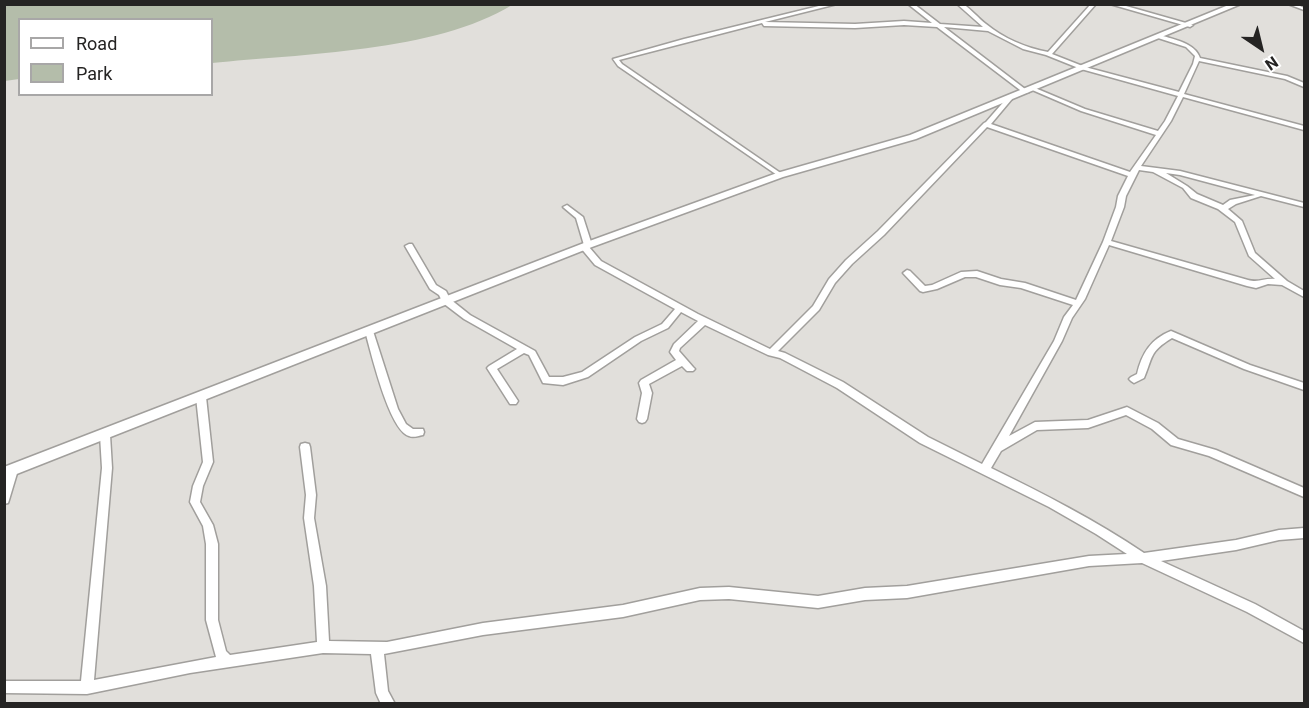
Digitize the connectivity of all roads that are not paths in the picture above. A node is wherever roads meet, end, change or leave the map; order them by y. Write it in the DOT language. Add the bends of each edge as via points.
graph roads {
  1 [pos="835,4"];
  2 [pos="910,4"];
  3 [pos="959,4"];
  4 [pos="1094,4"];
  5 [pos="1112,4"];
  6 [pos="1122,4"];
  7 [pos="1132,4"];
  8 [pos="1290,4"];
  9 [pos="1237,5"];
  10 [pos="1305,9"];
  11 [pos="756,23"];
  12 [pos="936,24"];
  13 [pos="1190,25"];
  14 [pos="989,29"];
  15 [pos="1160,37"];
  16 [pos="1048,54"];
  17 [pos="1197,59"];
  18 [pos="1084,69"];
  19 [pos="1305,85"];
  20 [pos="1029,90"];
  21 [pos="1179,94"];
  22 [pos="1009,99"];
  23 [pos="986,124"];
  24 [pos="1305,128"];
  25 [pos="1160,134"];
  26 [pos="1155,170"];
  27 [pos="1135,171"];
  28 [pos="780,175"];
  29 [pos="1263,195"];
  30 [pos="1305,205"];
  31 [pos="567,207"];
  32 [pos="1223,209"];
  33 [pos="1107,242"];
  34 [pos="409,246"];
  35 [pos="586,246"];
  36 [pos="907,273"];
  37 [pos="1284,283"];
  38 [pos="1305,294"];
  39 [pos="446,301"];
  40 [pos="1077,303"];
  41 [pos="680,308"];
  42 [pos="705,321"];
  43 [pos="369,331"];
  44 [pos="525,348"];
  45 [pos="771,353"];
  46 [pos="681,362"];
  47 [pos="690,369"];
  48 [pos="1134,379"];
  49 [pos="1305,387"];
  50 [pos="201,397"];
  51 [pos="513,401"];
  52 [pos="642,419"];
  53 [pos="419,432"];
  54 [pos="105,435"];
  55 [pos="305,447"];
  56 [pos="996,449"];
  57 [pos="985,469"];
  58 [pos="9,471"];
  59 [pos="1305,493"];
  60 [pos="4,500"];
  61 [pos="1305,533"];
  62 [pos="1143,558"];
  63 [pos="1305,637"];
  64 [pos="323,647"];
  65 [pos="377,648"];
  66 [pos="229,662"];
  67 [pos="4,687"];
  68 [pos="87,688"];
  69 [pos="389,704"];
  1 -- 11 [label="street"];
  2 -- 12 [label="street"];
  3 -- 14 [label="street"];
  4 -- 16 [label="street"];
  5 -- 13 [label="street"];
  6 -- 7 [label="street"];
  8 -- 10 [label="street"];
  9 -- 13 [label="street"];
  11 -- 12 [label="street"];
  11 -- 28 [label="street" via="616,59"];
  12 -- 14 [label="street"];
  12 -- 20 [label="street"];
  13 -- 15 [label="street"];
  14 -- 16 [label="street"];
  15 -- 17 [label="street" via="1192,49"];
  15 -- 18 [label="street"];
  16 -- 18 [label="street"];
  17 -- 19 [label="street"];
  17 -- 21 [label="street"];
  18 -- 20 [label="street"];
  18 -- 21 [label="street"];
  20 -- 22 [label="street"];
  20 -- 25 [label="street"];
  21 -- 24 [label="street"];
  21 -- 25 [label="street"];
  22 -- 23 [label="street"];
  22 -- 28 [label="street" via="913,137"];
  23 -- 27 [label="street"];
  23 -- 45 [label="street" via="849,262 811,314"];
  25 -- 27 [label="street"];
  26 -- 27 [label="street"];
  26 -- 29 [label="street"];
  26 -- 32 [label="street" via="1194,196"];
  27 -- 33 [label="street"];
  28 -- 35 [label="street"];
  29 -- 30 [label="street"];
  29 -- 32 [label="street" via="1248,197"];
  31 -- 35 [label="street" via="579,217"];
  32 -- 37 [label="street" via="1241,224 1249,250"];
  33 -- 37 [label="street" via="1256,285 1268,281"];
  33 -- 40 [label="street"];
  34 -- 39 [label="street"];
  35 -- 39 [label="street"];
  35 -- 41 [label="street" via="598,263"];
  36 -- 40 [label="street" via="923,289 964,274 977,274"];
  37 -- 38 [label="street"];
  39 -- 43 [label="street"];
  39 -- 44 [label="street" via="482,326"];
  40 -- 56 [label="street"];
  41 -- 42 [label="street"];
  41 -- 44 [label="street" via="665,326 577,378 546,381 534,356"];
  42 -- 45 [label="street"];
  42 -- 46 [label="street" via="677,345 674,352"];
  43 -- 50 [label="street"];
  43 -- 53 [label="street" via="393,409 403,427 411,433"];
  44 -- 51 [label="street" via="492,368"];
  45 -- 57 [label="street" via="840,385 924,440"];
  46 -- 47 [label="street"];
  46 -- 52 [label="street" via="644,383 648,393"];
  48 -- 49 [label="street" via="1142,376 1152,346 1171,334"];
  50 -- 54 [label="street"];
  50 -- 66 [label="street" via="208,462 195,502 208,525 212,544 212,620 221,655"];
  54 -- 58 [label="street"];
  54 -- 68 [label="street" via="107,468"];
  55 -- 64 [label="street"];
  56 -- 57 [label="street"];
  56 -- 59 [label="street" via="1035,426 1088,423 1127,411 1175,442 1212,453"];
  57 -- 62 [label="street" via="1100,530"];
  58 -- 60 [label="street"];
  61 -- 62 [label="street"];
  62 -- 63 [label="street"];
  62 -- 65 [label="street" via="1089,561 818,602 700,594 623,611 483,629"];
  64 -- 65 [label="street"];
  64 -- 66 [label="street"];
  65 -- 69 [label="street" via="382,693"];
  66 -- 68 [label="street"];
  67 -- 68 [label="street"];
}
